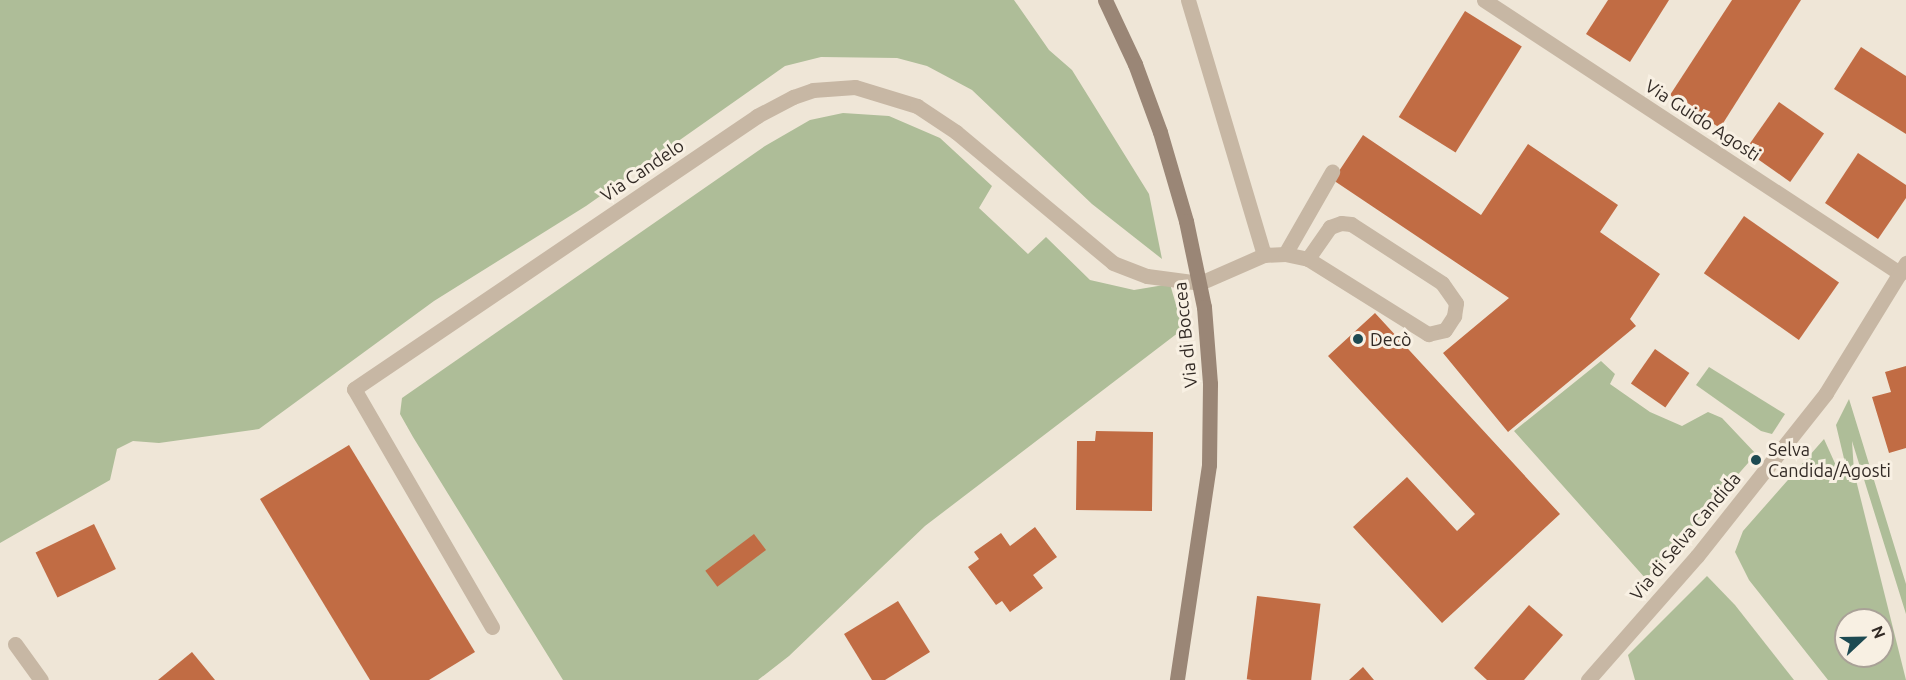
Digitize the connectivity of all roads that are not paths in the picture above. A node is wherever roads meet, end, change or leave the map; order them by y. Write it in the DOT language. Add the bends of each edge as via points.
graph roads {
  1 [pos="1105,0"];
  2 [pos="1188,0"];
  3 [pos="1484,0"];
  4 [pos="1332,172"];
  5 [pos="1285,254"];
  6 [pos="1264,255"];
  7 [pos="1308,259"];
  8 [pos="1903,268"];
  9 [pos="1200,284"];
  10 [pos="492,627"];
  11 [pos="15,644"];
  12 [pos="41,680"];
  13 [pos="1177,680"];
  14 [pos="1588,680"];
  1 -- 9 [label="main road, Via di Boccea" via="1153,109"];
  2 -- 6 [label="street"];
  3 -- 8 [label="street, Via Guido Agosti"];
  4 -- 5 [label="street"];
  5 -- 6 [label="street"];
  5 -- 7 [label="street"];
  6 -- 9 [label="street"];
  7 -- 7 [label="street" via="1330,227 1351,224 1442,283 1456,303 1454,316 1445,330 1428,334"];
  8 -- 14 [label="street, Via di Selva Candida" via="1826,393 1697,556"];
  9 -- 10 [label="street, Via Candelo" via="1147,276 1113,263 956,132 916,106 855,87 824,88 793,97 757,116 354,389"];
  9 -- 13 [label="main road, Via di Boccea" via="1209,358 1209,465"];
  11 -- 12 [label="street"];
}
